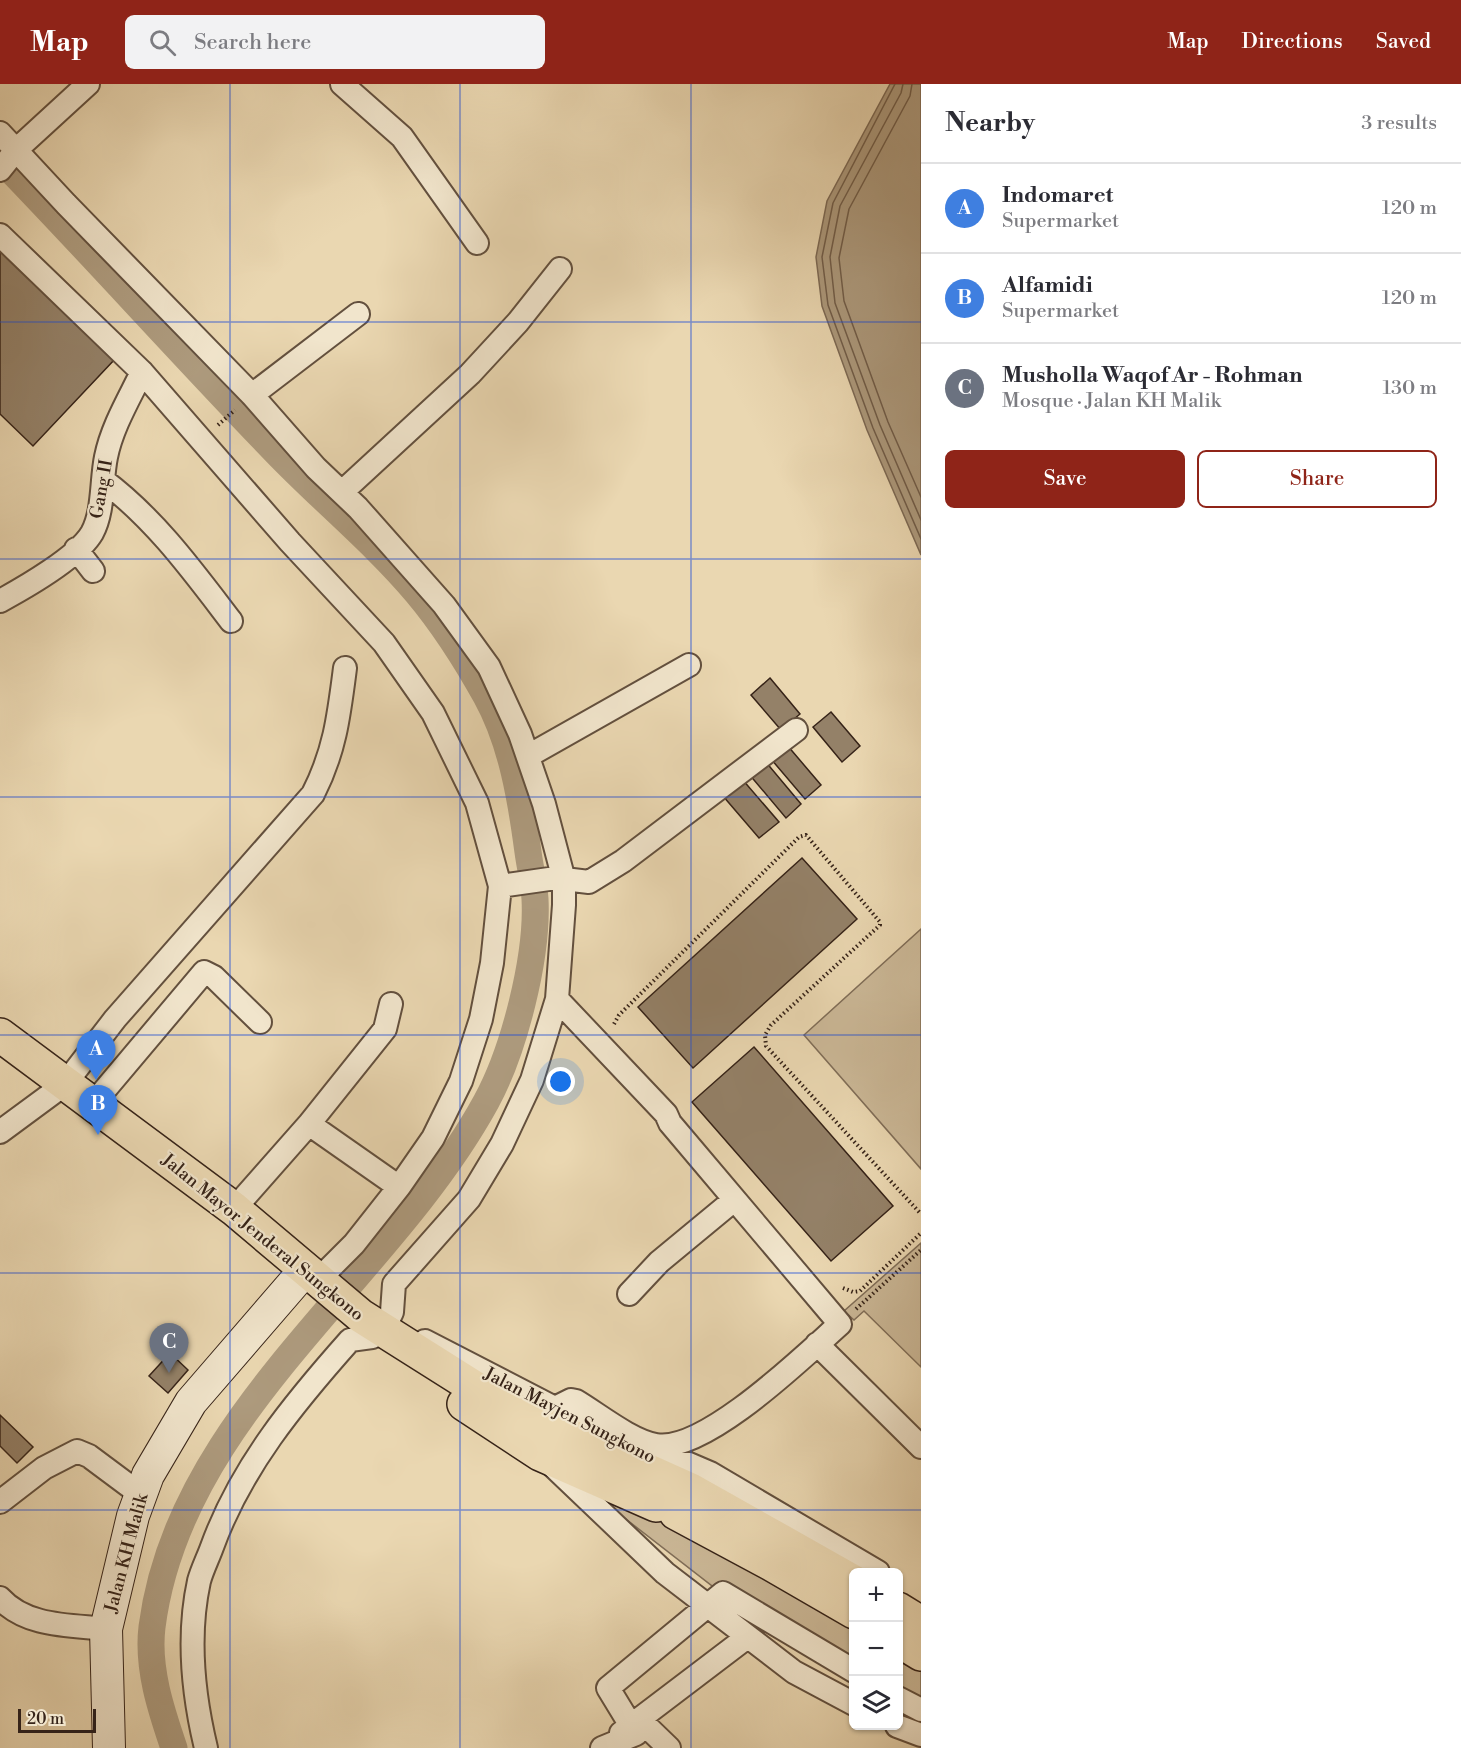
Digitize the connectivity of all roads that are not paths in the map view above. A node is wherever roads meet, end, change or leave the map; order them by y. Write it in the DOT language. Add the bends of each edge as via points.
graph roads {
  1 [pos="88,84"];
  2 [pos="342,84"];
  3 [pos="0,133"];
  4 [pos="8,161"];
  5 [pos="0,234"];
  6 [pos="477,243"];
  7 [pos="560,269"];
  8 [pos="358,314"];
  9 [pos="142,372"];
  10 [pos="245,401"];
  11 [pos="102,480"];
  12 [pos="342,492"];
  13 [pos="76,549"];
  14 [pos="93,571"];
  15 [pos="0,601"];
  16 [pos="231,621"];
  17 [pos="689,665"];
  18 [pos="345,668"];
  19 [pos="796,730"];
  20 [pos="528,756"];
  21 [pos="560,879"];
  22 [pos="506,886"];
  23 [pos="557,999"];
  24 [pos="391,1004"];
  25 [pos="260,1022"];
  26 [pos="0,1035"];
  27 [pos="65,1084"];
  28 [pos="92,1105"];
  29 [pos="309,1124"];
  30 [pos="0,1132"];
  31 [pos="399,1187"];
  32 [pos="734,1200"];
  33 [pos="234,1209"];
  34 [pos="317,1279"];
  35 [pos="629,1294"];
  36 [pos="372,1324"];
  37 [pos="817,1344"];
  38 [pos="555,1408"];
  39 [pos="921,1447"];
  40 [pos="540,1454"];
  41 [pos="140,1494"];
  42 [pos="0,1502"];
  43 [pos="674,1503"];
  44 [pos="871,1568"];
  45 [pos="849,1580"];
  46 [pos="0,1598"];
  47 [pos="849,1609"];
  48 [pos="903,1612"];
  49 [pos="921,1623"];
  50 [pos="106,1629"];
  51 [pos="746,1638"];
  52 [pos="903,1643"];
  53 [pos="921,1654"];
  54 [pos="849,1668"];
  55 [pos="849,1701"];
  56 [pos="903,1701"];
  57 [pos="921,1710"];
  58 [pos="639,1719"];
  59 [pos="903,1728"];
  60 [pos="921,1735"];
  61 [pos="110,1748"];
  62 [pos="206,1748"];
  63 [pos="601,1748"];
  64 [pos="669,1748"];
  1 -- 4 [label="street"];
  2 -- 6 [label="street" via="402,137"];
  3 -- 4 [label="street"];
  4 -- 10 [label="street"];
  5 -- 9 [label="street"];
  7 -- 12 [label="street" via="470,374"];
  8 -- 10 [label="street"];
  9 -- 11 [label="street, Gang II" via="113,434"];
  9 -- 22 [label="street" via="384,643 433,713 477,803"];
  10 -- 12 [label="street"];
  11 -- 13 [label="street, Gang II" via="95,524 87,540"];
  11 -- 16 [label="street" via="132,502 167,539"];
  12 -- 20 [label="street" via="444,605 489,667"];
  13 -- 14 [label="street"];
  13 -- 15 [label="street, Gang II"];
  17 -- 20 [label="street"];
  18 -- 27 [label="street" via="336,738 313,794 115,1019"];
  19 -- 21 [label="street" via="623,861 589,882"];
  20 -- 21 [label="street"];
  21 -- 22 [label="street"];
  21 -- 23 [label="street"];
  22 -- 31 [label="street" via="481,1019 461,1082 433,1138"];
  23 -- 32 [label="street" via="666,1114"];
  23 -- 36 [label="street" via="532,1080 502,1144 469,1199 394,1284 392,1312"];
  24 -- 29 [label="street" via="385,1029"];
  25 -- 28 [label="street" via="204,972"];
  26 -- 27 [label="main road, Jalan Mayor Jenderal Sungkono"];
  27 -- 28 [label="main road, Jalan Mayor Jenderal Sungkono"];
  27 -- 30 [label="street"];
  28 -- 33 [label="main road, Jalan Mayor Jenderal Sungkono"];
  29 -- 31 [label="street"];
  29 -- 33 [label="street"];
  31 -- 34 [label="street" via="354,1244"];
  32 -- 35 [label="street" via="659,1262"];
  32 -- 37 [label="street" via="840,1324"];
  33 -- 34 [label="main road, Jalan Mayor Jenderal Sungkono"];
  34 -- 36 [label="main road, Jalan Mayor Jenderal Sungkono"];
  34 -- 41 [label="street, Jalan KH Malik" via="191,1402"];
  36 -- 38 [label="street, Jalan Mayjen Sungkono" via="434,1344"];
  36 -- 40 [label="main road, Jalan Mayor Jenderal Sungkono" via="420,1373"];
  36 -- 43 [label="main road, Jalan Mayor Jenderal Sungkono"];
  36 -- 62 [label="street" via="372,1337 350,1340 314,1380 249,1467 222,1520 200,1580 192,1640 198,1713"];
  37 -- 38 [label="street" via="732,1416 680,1443 656,1445 576,1401"];
  37 -- 39 [label="street"];
  38 -- 44 [label="street, Jalan Mayjen Sungkono" via="656,1461 689,1464 710,1473"];
  40 -- 43 [label="main road, Jalan Mayor Jenderal Sungkono"];
  40 -- 51 [label="street" via="665,1573"];
  41 -- 42 [label="street" via="77,1451 44,1468"];
  41 -- 50 [label="street, Jalan KH Malik"];
  43 -- 45 [label="main road"];
  43 -- 47 [label="main road"];
  46 -- 50 [label="street" via="8,1607 33,1620"];
  48 -- 49 [label="main road"];
  50 -- 61 [label="street, Jalan KH Malik"];
  51 -- 55 [label="street" via="794,1672"];
  51 -- 58 [label="street"];
  52 -- 53 [label="main road"];
  54 -- 63 [label="street" via="723,1593 608,1688 636,1734"];
  56 -- 57 [label="street"];
  58 -- 63 [label="street"];
  58 -- 64 [label="street"];
  59 -- 60 [label="street"];
}
